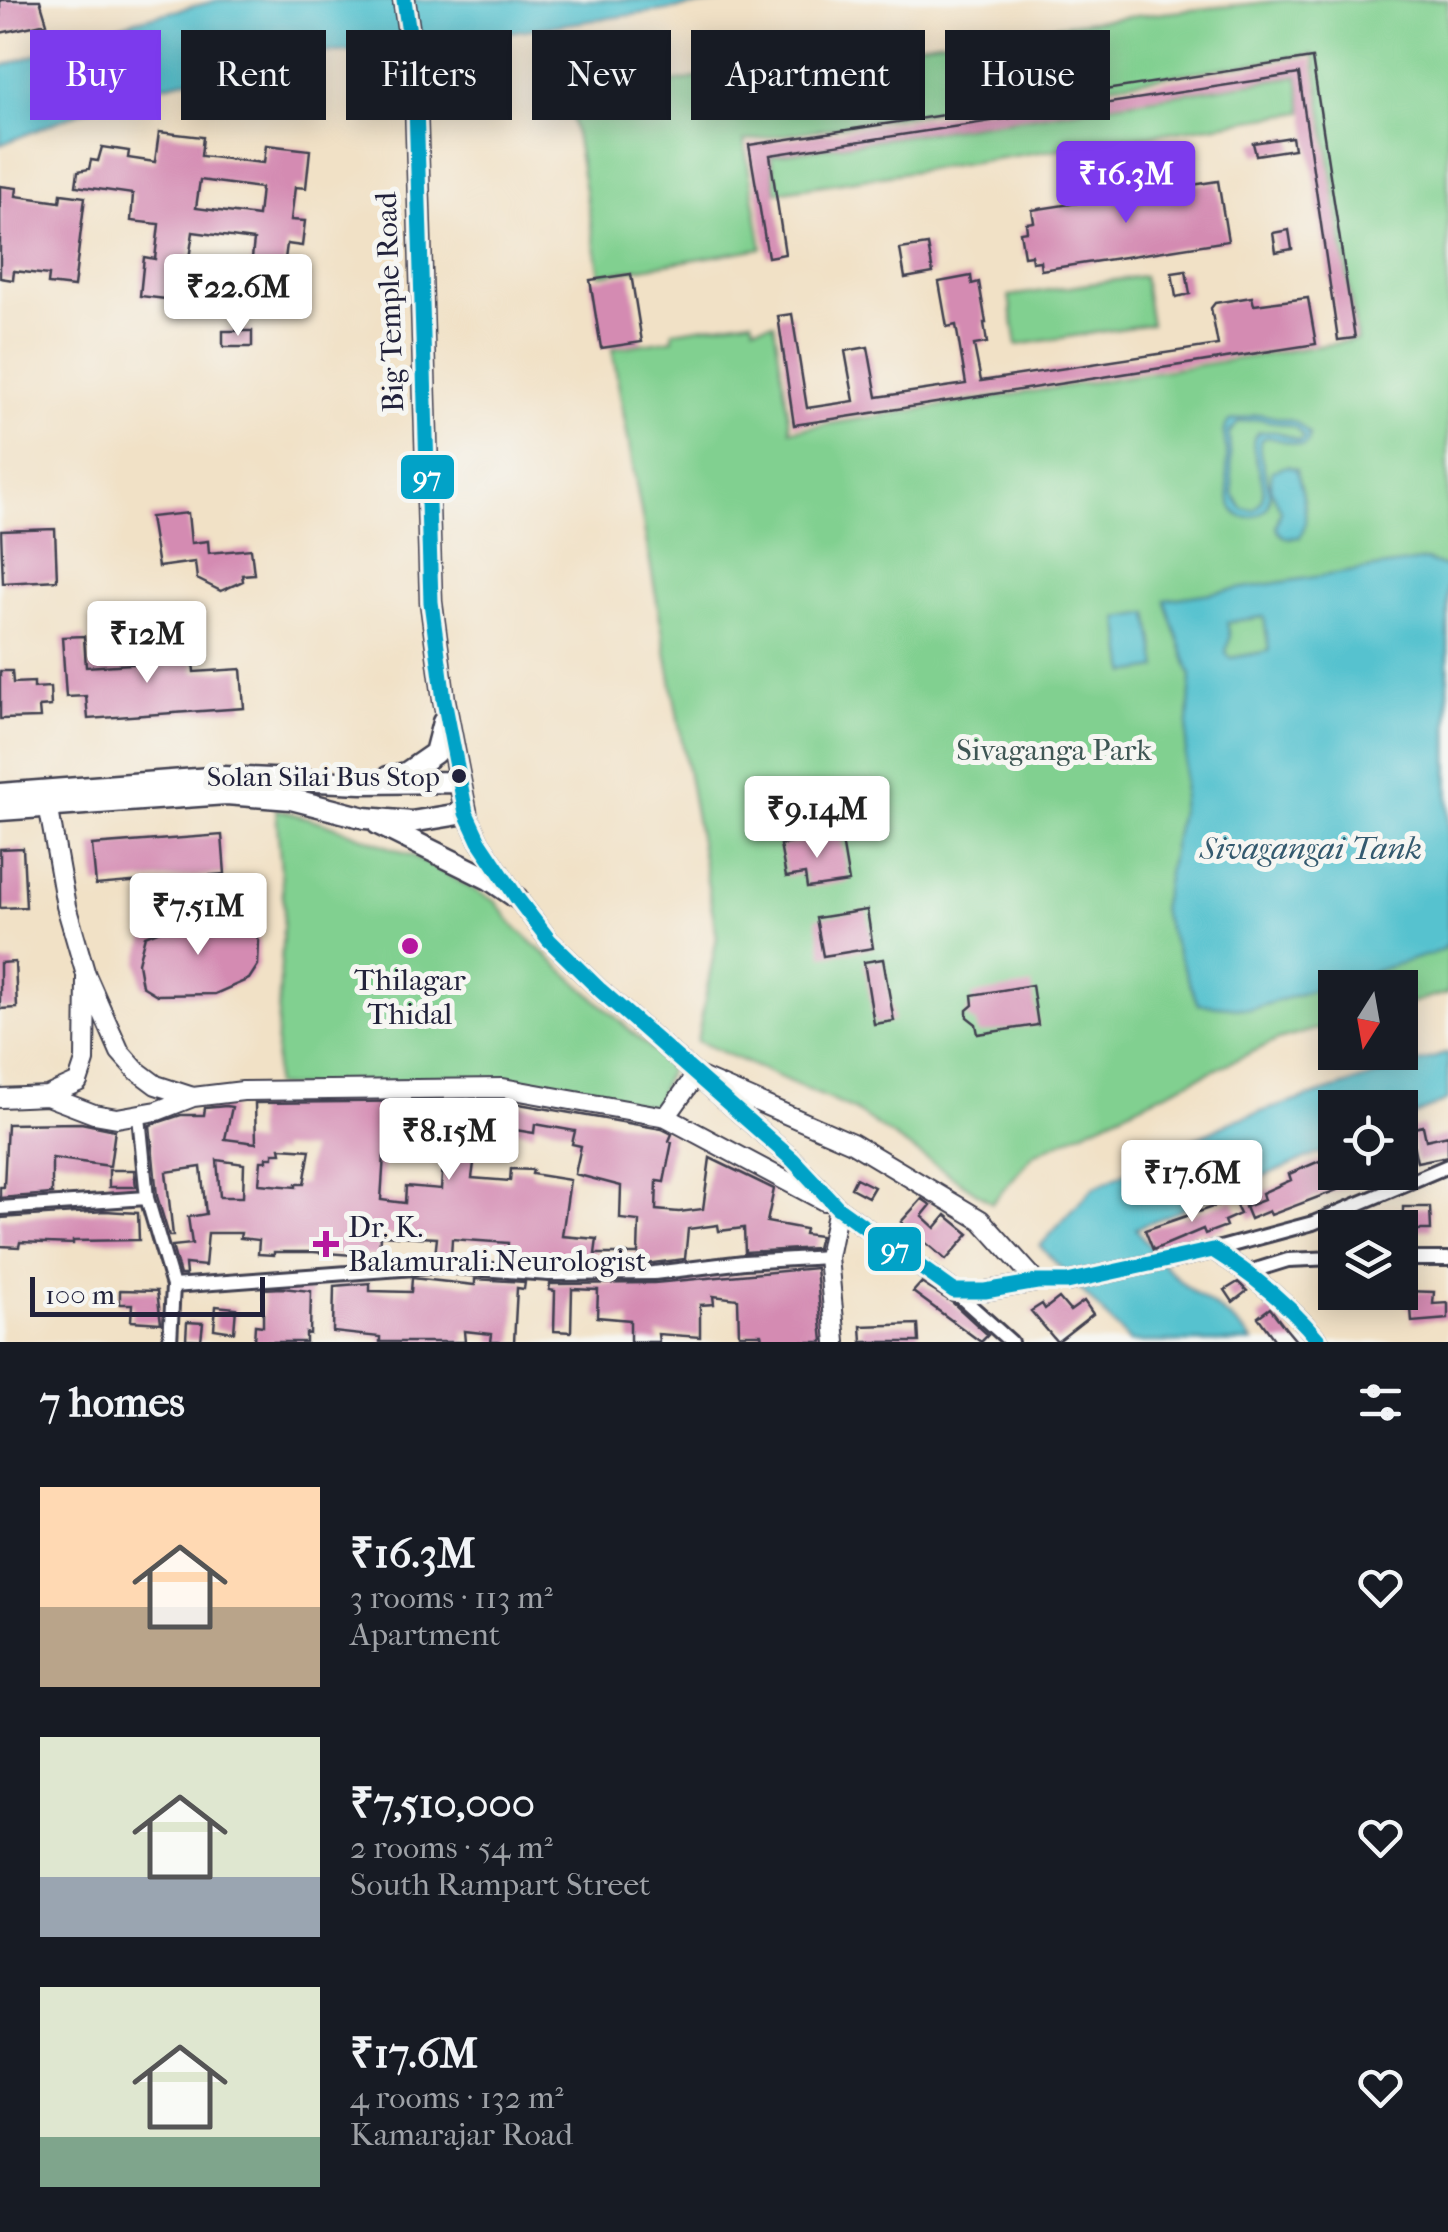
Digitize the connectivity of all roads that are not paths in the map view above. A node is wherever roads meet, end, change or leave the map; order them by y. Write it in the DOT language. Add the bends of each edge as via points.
graph roads {
  1 [pos="404,0"];
  2 [pos="444,700"];
  3 [pos="458,782"];
  4 [pos="362,783"];
  5 [pos="0,794"];
  6 [pos="47,798"];
  7 [pos="0,810"];
  8 [pos="466,813"];
  9 [pos="365,818"];
  10 [pos="517,898"];
  11 [pos="86,975"];
  12 [pos="696,1075"];
  13 [pos="46,1096"];
  14 [pos="0,1098"];
  15 [pos="193,1098"];
  16 [pos="139,1116"];
  17 [pos="666,1117"];
  18 [pos="1448,1166"];
  19 [pos="148,1198"];
  20 [pos="0,1208"];
  21 [pos="838,1208"];
  22 [pos="1213,1250"];
  23 [pos="828,1257"];
  24 [pos="1318,1259"];
  25 [pos="1418,1259"];
  26 [pos="1448,1259"];
  27 [pos="1249,1272"];
  28 [pos="1037,1282"];
  29 [pos="173,1286"];
  30 [pos="954,1291"];
  31 [pos="170,1342"];
  32 [pos="836,1342"];
  33 [pos="1011,1342"];
  34 [pos="1320,1342"];
  1 -- 2 [label="main road, Big Temple Road" via="413,59 430,602"];
  2 -- 3 [label="main road, Big Temple Road"];
  2 -- 4 [label="main road" via="435,753 406,773"];
  3 -- 4 [label="main road"];
  3 -- 8 [label="main road, Big Temple Road"];
  4 -- 6 [label="main road" via="223,777"];
  5 -- 6 [label="main road"];
  6 -- 7 [label="main road"];
  6 -- 9 [label="main road" via="268,796"];
  6 -- 11 [label="street"];
  8 -- 9 [label="main road" via="411,822"];
  8 -- 10 [label="street"];
  9 -- 10 [label="main road"];
  10 -- 12 [label="street" via="549,940"];
  11 -- 13 [label="street" via="78,1082"];
  11 -- 15 [label="street" via="120,1052 156,1085"];
  12 -- 17 [label="street"];
  12 -- 21 [label="street"];
  12 -- 28 [label="street" via="852,1143 981,1220"];
  13 -- 14 [label="street"];
  13 -- 16 [label="street" via="94,1114"];
  15 -- 16 [label="street"];
  15 -- 17 [label="street" via="489,1086"];
  16 -- 19 [label="street"];
  17 -- 21 [label="street"];
  18 -- 22 [label="street" via="1313,1223"];
  19 -- 20 [label="street"];
  19 -- 29 [label="street"];
  21 -- 23 [label="street"];
  21 -- 30 [label="street"];
  22 -- 27 [label="street"];
  22 -- 28 [label="street" via="1067,1282"];
  23 -- 29 [label="street" via="654,1273 442,1266"];
  23 -- 32 [label="street"];
  24 -- 27 [label="street"];
  25 -- 26 [label="street"];
  27 -- 34 [label="street"];
  28 -- 30 [label="street"];
  29 -- 31 [label="street"];
  30 -- 33 [label="street"];
}
